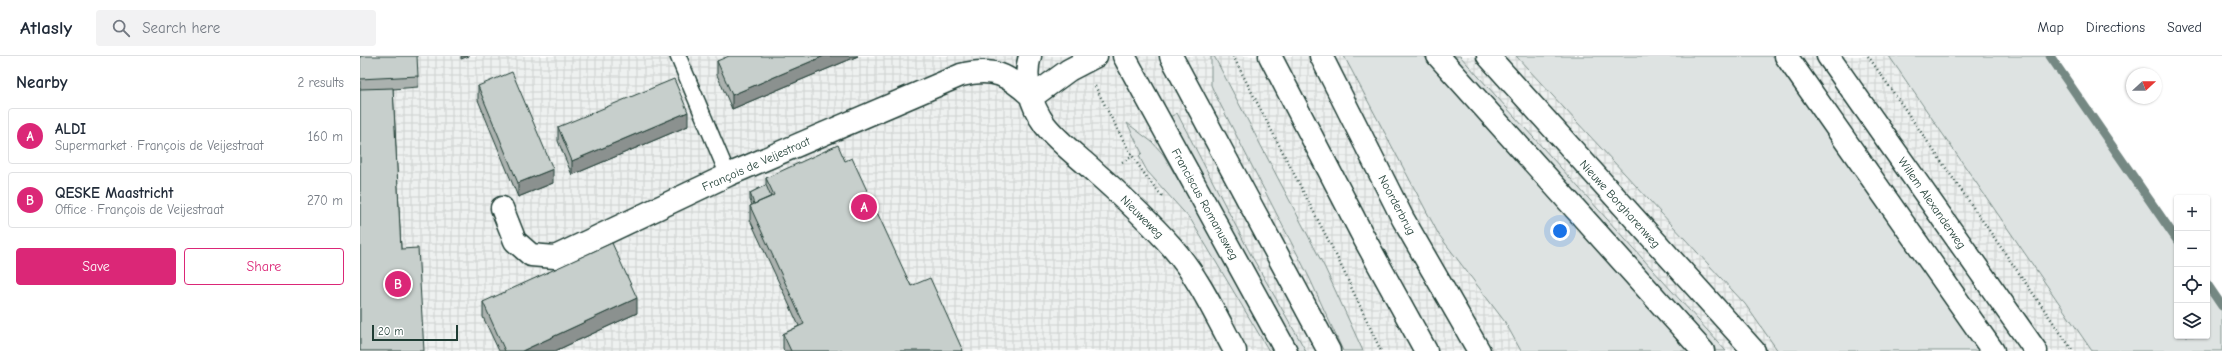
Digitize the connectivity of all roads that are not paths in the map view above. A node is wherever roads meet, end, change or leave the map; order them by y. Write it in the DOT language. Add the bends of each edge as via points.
graph roads {
  1 [pos="678,56"];
  2 [pos="1030,56"];
  3 [pos="1124,56"];
  4 [pos="1171,56"];
  5 [pos="1270,56"];
  6 [pos="1321,56"];
  7 [pos="1438,56"];
  8 [pos="1488,56"];
  9 [pos="1786,56"];
  10 [pos="1828,56"];
  11 [pos="1089,59"];
  12 [pos="1032,97"];
  13 [pos="728,175"];
  14 [pos="502,208"];
  15 [pos="1235,351"];
  16 [pos="1286,351"];
  17 [pos="1329,351"];
  18 [pos="1426,351"];
  19 [pos="1479,351"];
  20 [pos="1703,351"];
  21 [pos="1754,351"];
  22 [pos="1993,351"];
  23 [pos="2036,351"];
  1 -- 13 [label="lane"];
  2 -- 12 [label="street, Nieuweweg" via="1027,74"];
  3 -- 16 [label="street, Franciscus Romanusweg"];
  4 -- 17 [label="street"];
  5 -- 18 [label="street" via="1365,240"];
  6 -- 19 [label="street, Noorderbrug" via="1402,219"];
  7 -- 20 [label="street"];
  8 -- 21 [label="street, Nieuwe Borgharenweg"];
  9 -- 22 [label="street"];
  10 -- 23 [label="street, Willem Alexanderweg"];
  11 -- 12 [label="street"];
  12 -- 13 [label="street, François de Veijestraat" via="1014,80 1003,75 981,72 961,75"];
  12 -- 15 [label="street, Nieuweweg" via="1041,117 1054,135 1128,202 1185,264"];
  13 -- 14 [label="street, François de Veijestraat" via="555,258 530,255 515,241"];
}
